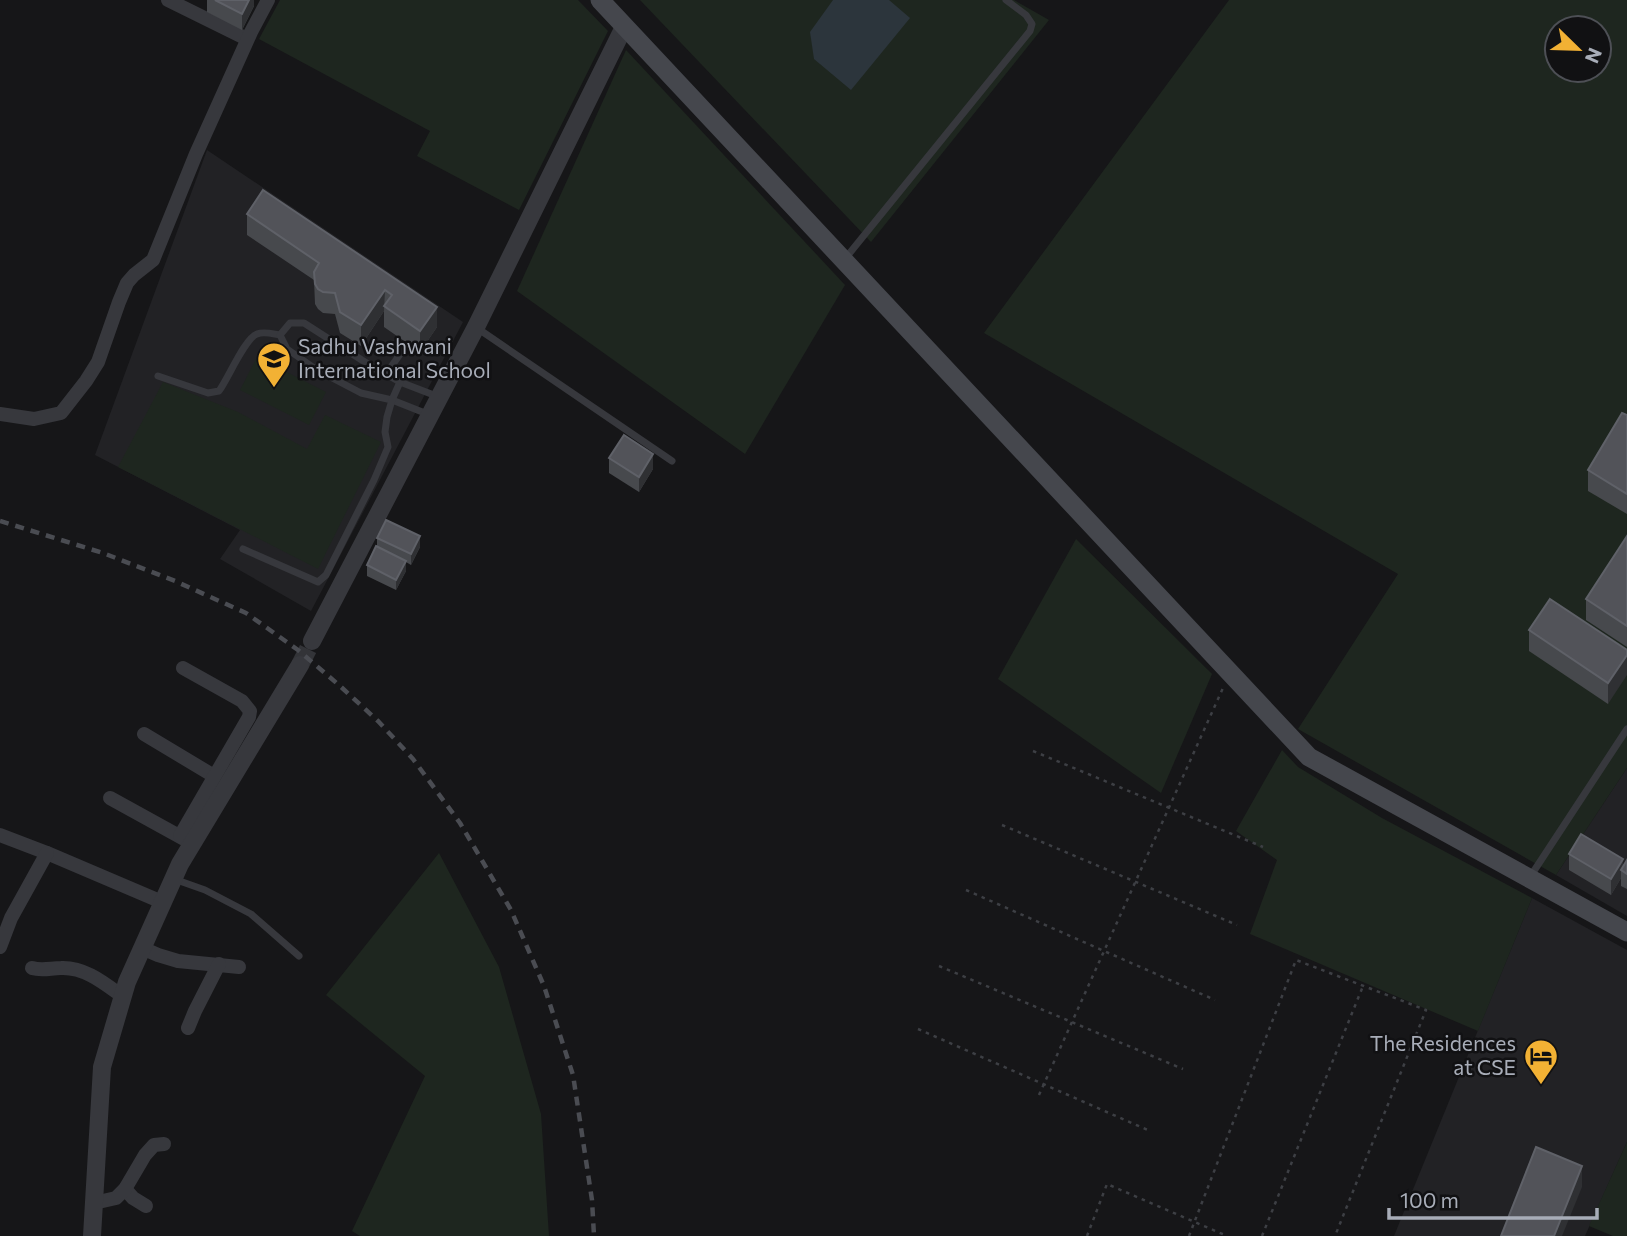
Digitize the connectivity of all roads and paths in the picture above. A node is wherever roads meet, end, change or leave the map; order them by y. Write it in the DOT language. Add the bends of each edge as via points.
graph roads {
  1 [pos="168,0"];
  2 [pos="268,0"];
  3 [pos="600,0"];
  4 [pos="1006,0"];
  5 [pos="624,27"];
  6 [pos="247,40"];
  7 [pos="844,261"];
  8 [pos="476,327"];
  9 [pos="280,335"];
  10 [pos="403,350"];
  11 [pos="386,374"];
  12 [pos="158,376"];
  13 [pos="400,382"];
  14 [pos="440,397"];
  15 [pos="392,400"];
  16 [pos="0,414"];
  17 [pos="430,415"];
  18 [pos="672,461"];
  19 [pos="243,549"];
  20 [pos="312,641"];
  21 [pos="300,665"];
  22 [pos="183,668"];
  23 [pos="1230,672"];
  24 [pos="1627,729"];
  25 [pos="144,734"];
  26 [pos="1033,751"];
  27 [pos="214,776"];
  28 [pos="110,798"];
  29 [pos="1169,808"];
  30 [pos="1002,825"];
  31 [pos="0,835"];
  32 [pos="186,840"];
  33 [pos="1263,847"];
  34 [pos="47,853"];
  35 [pos="1530,878"];
  36 [pos="173,879"];
  37 [pos="1135,882"];
  38 [pos="966,890"];
  39 [pos="162,902"];
  40 [pos="1237,925"];
  41 [pos="1627,932"];
  42 [pos="0,947"];
  43 [pos="142,948"];
  44 [pos="1104,951"];
  45 [pos="299,956"];
  46 [pos="219,964"];
  47 [pos="939,965"];
  48 [pos="239,967"];
  49 [pos="32,968"];
  50 [pos="1363,986"];
  51 [pos="122,996"];
  52 [pos="1215,1000"];
  53 [pos="1072,1022"];
  54 [pos="188,1028"];
  55 [pos="918,1029"];
  56 [pos="1183,1069"];
  57 [pos="1044,1084"];
  58 [pos="1039,1095"];
  59 [pos="1150,1131"];
  60 [pos="164,1144"];
  61 [pos="125,1189"];
  62 [pos="94,1203"];
  63 [pos="146,1206"];
  64 [pos="1195,1222"];
  65 [pos="92,1236"];
  66 [pos="1087,1236"];
  67 [pos="1189,1236"];
  68 [pos="1227,1236"];
  69 [pos="1262,1236"];
  70 [pos="1335,1236"];
  1 -- 6 [label="street"];
  2 -- 6 [label="street"];
  3 -- 5 [label="main road"];
  4 -- 7 [label="lane" via="1026,15 1032,24 1030,31"];
  5 -- 7 [label="main road"];
  5 -- 8 [label="street"];
  6 -- 16 [label="street" via="153,260 127,283 98,362 86,381 61,413 34,419"];
  7 -- 23 [label="main road"];
  8 -- 14 [label="street"];
  8 -- 18 [label="lane"];
  9 -- 11 [label="lane" via="290,323 304,323"];
  9 -- 12 [label="lane" via="255,334 248,340 219,391 208,393"];
  9 -- 15 [label="lane" via="287,349 317,370 361,393"];
  10 -- 11 [label="lane"];
  11 -- 13 [label="lane"];
  13 -- 14 [label="lane"];
  13 -- 15 [label="lane"];
  14 -- 17 [label="street"];
  15 -- 17 [label="lane"];
  15 -- 19 [label="lane" via="385,432 387,447 326,575 318,582"];
  17 -- 20 [label="street"];
  21 -- 32 [label="street"];
  22 -- 27 [label="street" via="242,701 250,711"];
  23 -- 29 [label="path"];
  23 -- 35 [label="main road" via="1309,757"];
  24 -- 35 [label="lane"];
  25 -- 27 [label="street"];
  26 -- 29 [label="path"];
  27 -- 32 [label="street"];
  28 -- 32 [label="street"];
  29 -- 33 [label="path"];
  29 -- 37 [label="path"];
  30 -- 37 [label="path"];
  31 -- 34 [label="street"];
  32 -- 36 [label="street"];
  34 -- 39 [label="street"];
  34 -- 42 [label="street"];
  35 -- 41 [label="main road"];
  36 -- 39 [label="street"];
  36 -- 45 [label="lane" via="251,914"];
  37 -- 40 [label="path"];
  37 -- 44 [label="path"];
  38 -- 44 [label="path"];
  39 -- 43 [label="street"];
  43 -- 46 [label="street" via="178,961"];
  43 -- 51 [label="street"];
  44 -- 52 [label="path"];
  44 -- 53 [label="path"];
  46 -- 48 [label="street"];
  46 -- 54 [label="street"];
  47 -- 53 [label="path"];
  49 -- 51 [label="street" via="75,969 103,981"];
  50 -- 64 [label="path" via="1296,960"];
  50 -- 69 [label="path"];
  50 -- 70 [label="path" via="1426,1010"];
  51 -- 62 [label="street" via="102,1066"];
  53 -- 56 [label="path"];
  53 -- 57 [label="path"];
  55 -- 57 [label="path"];
  57 -- 58 [label="path"];
  57 -- 59 [label="path"];
  60 -- 61 [label="street" via="154,1145 145,1155"];
  61 -- 62 [label="street" via="116,1198"];
  61 -- 63 [label="street"];
  62 -- 65 [label="street"];
  64 -- 66 [label="path" via="1107,1184"];
  64 -- 67 [label="path"];
  64 -- 68 [label="path"];
}
